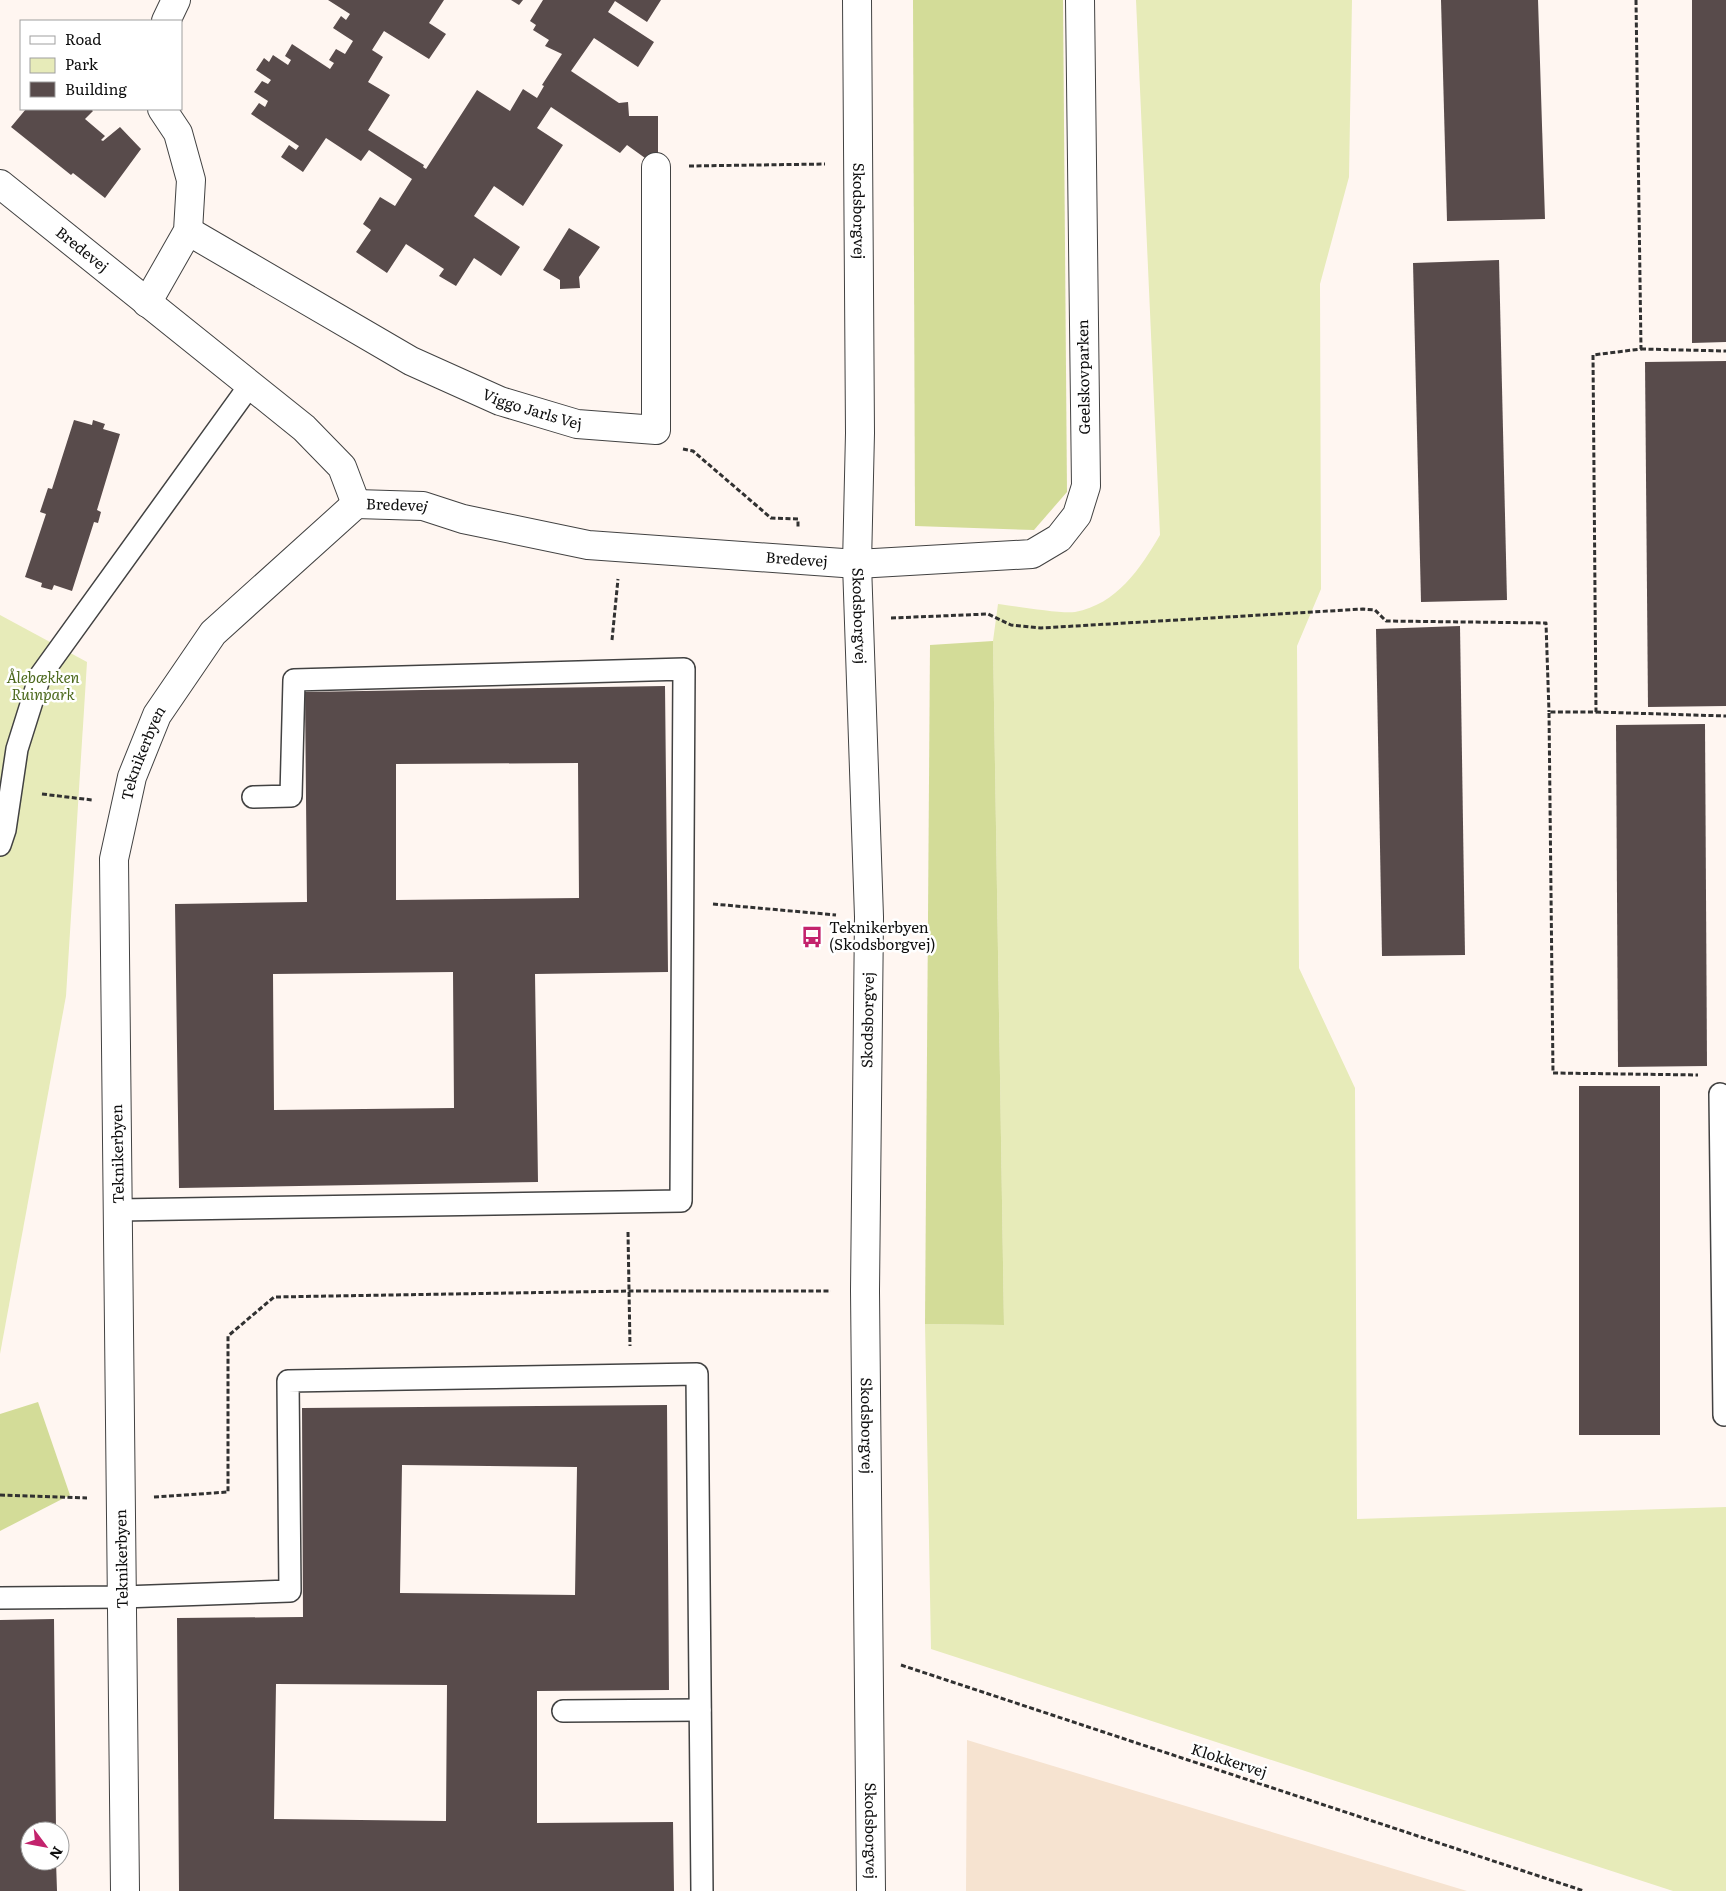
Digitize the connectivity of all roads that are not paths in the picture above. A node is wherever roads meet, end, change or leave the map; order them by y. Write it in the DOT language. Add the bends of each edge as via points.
graph roads {
  1 [pos="176,0"];
  2 [pos="857,0"];
  3 [pos="1080,0"];
  4 [pos="166,20"];
  5 [pos="163,110"];
  6 [pos="656,167"];
  7 [pos="0,184"];
  8 [pos="188,231"];
  9 [pos="146,303"];
  10 [pos="250,385"];
  11 [pos="356,504"];
  12 [pos="856,564"];
  13 [pos="253,797"];
  14 [pos="0,845"];
  15 [pos="1720,1094"];
  16 [pos="118,1210"];
  17 [pos="1724,1248"];
  18 [pos="1724,1415"];
  19 [pos="123,1597"];
  20 [pos="0,1598"];
  21 [pos="700,1710"];
  22 [pos="563,1711"];
  23 [pos="125,1891"];
  24 [pos="702,1891"];
  25 [pos="871,1891"];
  1 -- 4 [label="street"];
  2 -- 12 [label="street, Skodsborgvej" via="860,433"];
  3 -- 12 [label="street, Geelskovparken" via="1086,486 1077,515 1059,538 1032,554"];
  5 -- 8 [label="street" via="178,133 191,180"];
  6 -- 8 [label="street, Viggo Jarls Vej" via="656,430 577,424 500,401 411,362"];
  7 -- 9 [label="street, Bredevej"];
  8 -- 9 [label="street"];
  9 -- 10 [label="street, Bredevej"];
  10 -- 11 [label="street, Bredevej" via="304,428 342,467"];
  10 -- 14 [label="lane" via="40,676 17,750"];
  11 -- 12 [label="street, Bredevej" via="423,506 463,519 588,545"];
  11 -- 16 [label="street, Teknikerbyen" via="213,634 157,715 132,777 114,860"];
  12 -- 25 [label="street, Skodsborgvej" via="869,918 864,1291"];
  13 -- 16 [label="lane" via="290,796 294,680 684,669 681,1201"];
  15 -- 17 [label="lane"];
  16 -- 19 [label="street, Teknikerbyen"];
  17 -- 18 [label="lane"];
  19 -- 20 [label="lane"];
  19 -- 21 [label="lane" via="290,1591 288,1381 697,1374"];
  19 -- 23 [label="street, Teknikerbyen"];
  21 -- 22 [label="lane"];
  21 -- 24 [label="lane"];
}
